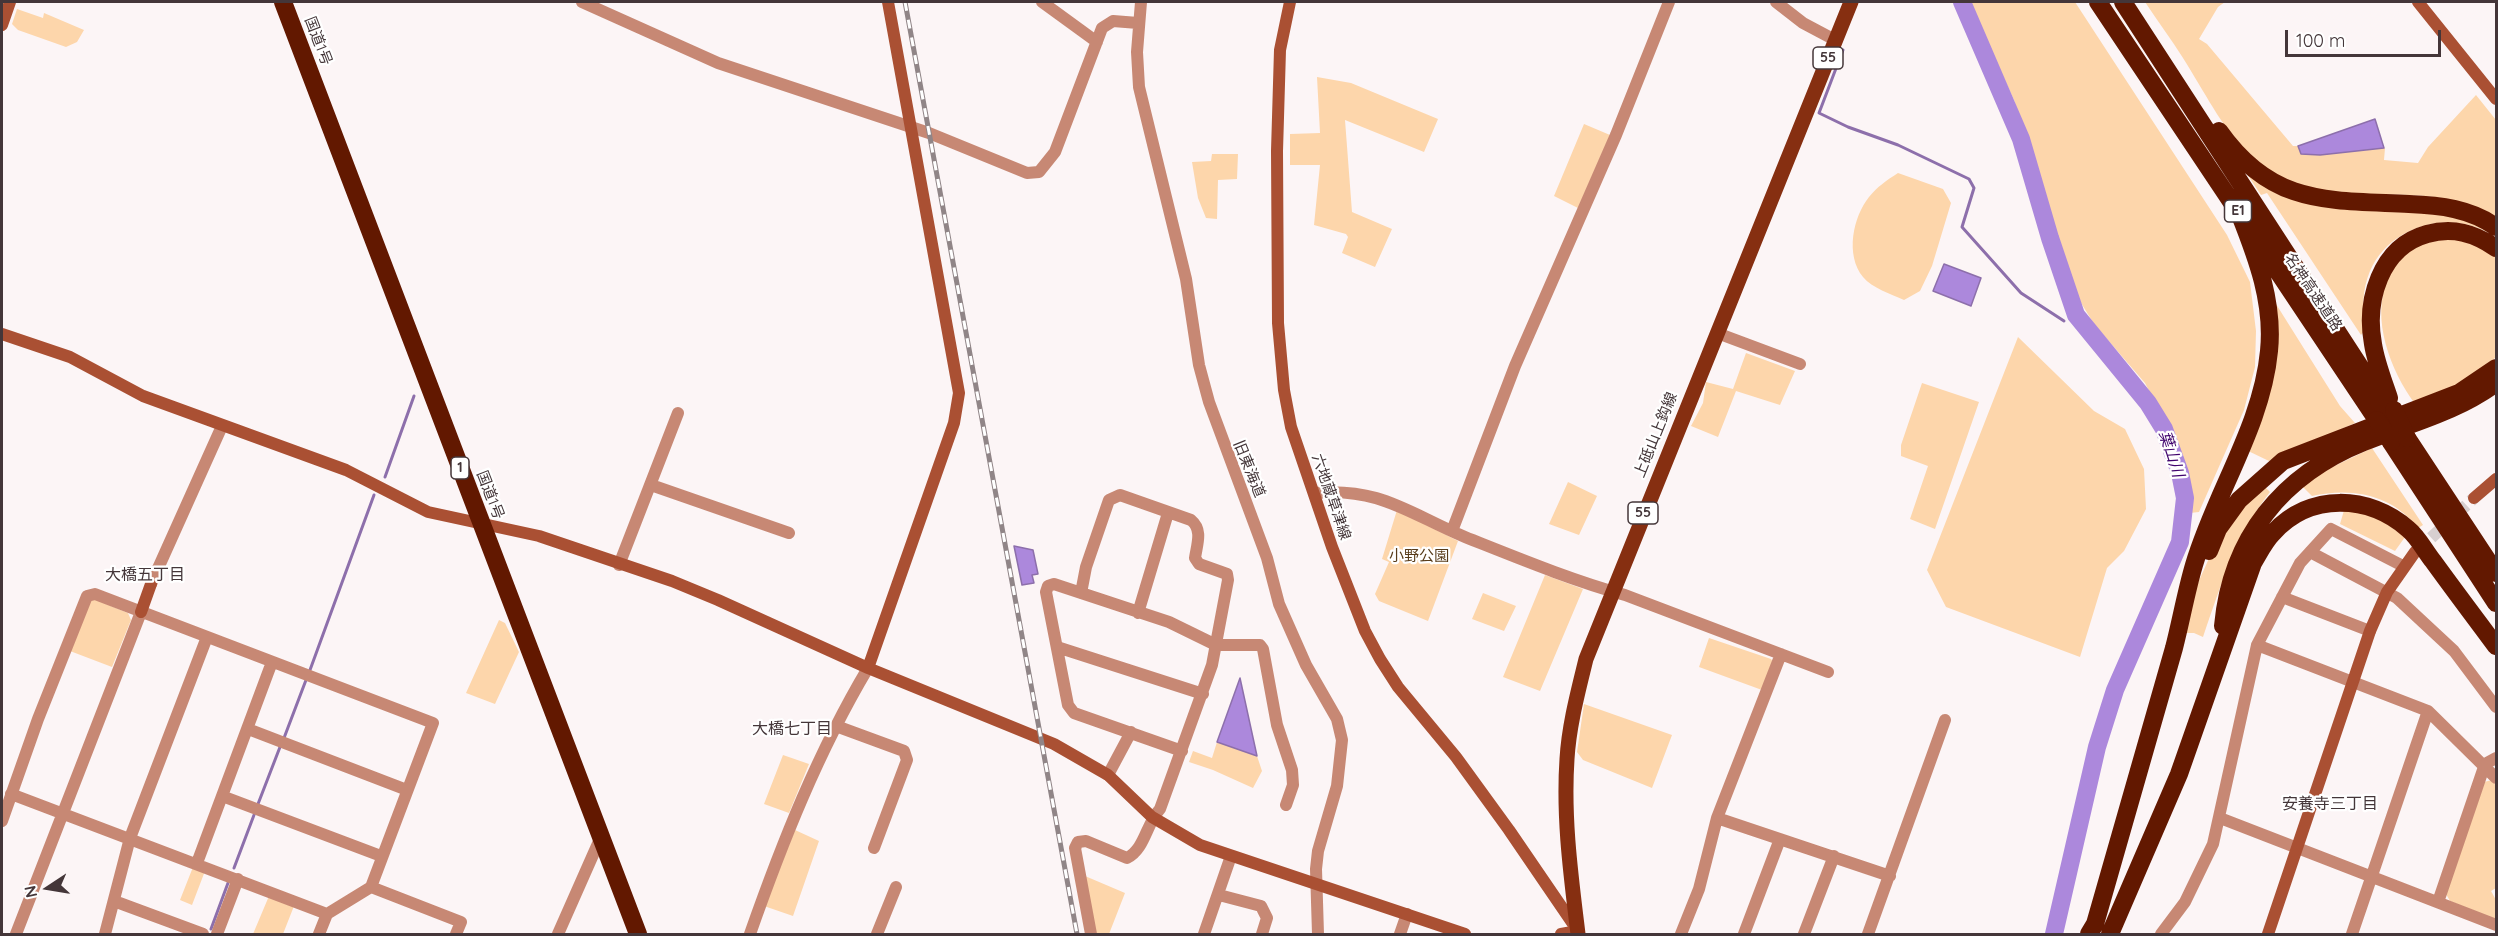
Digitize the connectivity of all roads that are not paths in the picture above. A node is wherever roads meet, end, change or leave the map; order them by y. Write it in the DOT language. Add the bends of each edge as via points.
graph roads {
  1 [pos="10,2"];
  2 [pos="284,2"];
  3 [pos="582,2"];
  4 [pos="888,2"];
  5 [pos="1042,2"];
  6 [pos="1141,2"];
  7 [pos="1290,2"];
  8 [pos="1669,2"];
  9 [pos="1776,2"];
  10 [pos="1851,2"];
  11 [pos="2098,2"];
  12 [pos="2123,2"];
  13 [pos="2128,2"];
  14 [pos="2418,2"];
  15 [pos="1138,23"];
  16 [pos="2,25"];
  17 [pos="1835,40"];
  18 [pos="1097,42"];
  19 [pos="2496,99"];
  20 [pos="911,128"];
  21 [pos="2240,215"];
  22 [pos="2496,227"];
  23 [pos="2496,248"];
  24 [pos="1717,333"];
  25 [pos="2,334"];
  26 [pos="1800,364"];
  27 [pos="2496,368"];
  28 [pos="2496,383"];
  29 [pos="678,412"];
  30 [pos="2387,414"];
  31 [pos="222,426"];
  32 [pos="2399,440"];
  33 [pos="2496,480"];
  34 [pos="651,485"];
  35 [pos="1314,493"];
  36 [pos="2475,498"];
  37 [pos="1167,513"];
  38 [pos="482,525"];
  39 [pos="1452,531"];
  40 [pos="789,534"];
  41 [pos="2310,552"];
  42 [pos="2415,552"];
  43 [pos="619,565"];
  44 [pos="2403,566"];
  45 [pos="2496,573"];
  46 [pos="1611,591"];
  47 [pos="2387,592"];
  48 [pos="1081,593"];
  49 [pos="2282,597"];
  50 [pos="2496,603"];
  51 [pos="141,612"];
  52 [pos="1138,613"];
  53 [pos="2182,616"];
  54 [pos="2370,631"];
  55 [pos="207,637"];
  56 [pos="1216,645"];
  57 [pos="2257,645"];
  58 [pos="2496,646"];
  59 [pos="1057,647"];
  60 [pos="1781,654"];
  61 [pos="2220,655"];
  62 [pos="272,662"];
  63 [pos="868,668"];
  64 [pos="1828,672"];
  65 [pos="2353,681"];
  66 [pos="1203,694"];
  67 [pos="2496,707"];
  68 [pos="2428,711"];
  69 [pos="1945,720"];
  70 [pos="836,726"];
  71 [pos="248,729"];
  72 [pos="1131,732"];
  73 [pos="1182,751"];
  74 [pos="2496,758"];
  75 [pos="2485,764"];
  76 [pos="1108,776"];
  77 [pos="2496,778"];
  78 [pos="407,790"];
  79 [pos="11,794"];
  80 [pos="222,796"];
  81 [pos="1286,805"];
  82 [pos="61,812"];
  83 [pos="1152,817"];
  84 [pos="1717,818"];
  85 [pos="2220,818"];
  86 [pos="2,821"];
  87 [pos="130,838"];
  88 [pos="600,839"];
  89 [pos="1780,839"];
  90 [pos="2299,846"];
  91 [pos="874,848"];
  92 [pos="381,856"];
  93 [pos="1231,856"];
  94 [pos="1834,856"];
  95 [pos="197,863"];
  96 [pos="1890,876"];
  97 [pos="2371,876"];
  98 [pos="238,879"];
  99 [pos="1316,882"];
  100 [pos="371,887"];
  101 [pos="896,887"];
  102 [pos="1219,895"];
  103 [pos="114,901"];
  104 [pos="2438,902"];
  105 [pos="327,914"];
  106 [pos="1407,914"];
  107 [pos="2496,925"];
  108 [pos="1578,933"];
  109 [pos="16,934"];
  110 [pos="105,934"];
  111 [pos="202,934"];
  112 [pos="217,934"];
  113 [pos="319,934"];
  114 [pos="456,934"];
  115 [pos="558,934"];
  116 [pos="638,934"];
  117 [pos="750,934"];
  118 [pos="877,934"];
  119 [pos="1091,934"];
  120 [pos="1204,934"];
  121 [pos="1262,934"];
  122 [pos="1318,934"];
  123 [pos="1400,934"];
  124 [pos="1465,934"];
  125 [pos="1561,934"];
  126 [pos="1681,934"];
  127 [pos="1744,934"];
  128 [pos="1803,934"];
  129 [pos="1868,934"];
  130 [pos="2089,934"];
  131 [pos="2110,934"];
  132 [pos="2161,934"];
  133 [pos="2268,934"];
  134 [pos="2352,934"];
  1 -- 16 [label="street"];
  2 -- 38 [label="highway, 国道1号 / 1"];
  3 -- 20 [label="street" via="718,63"];
  4 -- 20 [label="street"];
  5 -- 18 [label="street"];
  6 -- 15 [label="street, 旧東海道"];
  7 -- 35 [label="street, 六地蔵草津線" via="1280,50 1278,323 1291,427"];
  8 -- 39 [label="street" via="1515,366"];
  9 -- 17 [label="street" via="1803,23"];
  10 -- 17 [label="main road, 上砥山上鈎線 / 55"];
  11 -- 21 [label="highway, 名神高速道路 / E1"];
  12 -- 30 [label="highway, 名神高速道路 / E1"];
  13 -- 22 [label="highway" via="2223,137 2256,172 2280,187 2331,201 2452,208"];
  14 -- 19 [label="street"];
  15 -- 18 [label="street" via="1113,21 1102,28"];
  15 -- 99 [label="street, 旧東海道" via="1139,87 1186,279 1199,365 1209,402 1279,604 1306,665 1338,719 1341,767 1318,850"];
  17 -- 24 [label="main road, 上砥山上鈎線 / 55"];
  18 -- 20 [label="street" via="1055,152 1039,172 1027,173"];
  20 -- 63 [label="street" via="959,393 954,423"];
  21 -- 30 [label="highway, 名神高速道路 / E1"];
  21 -- 53 [label="highway" via="2265,286 2269,351 2250,426 2208,523"];
  23 -- 30 [label="highway" via="2480,237 2442,230 2402,246 2386,262 2377,281 2371,321"];
  24 -- 26 [label="street"];
  24 -- 46 [label="main road, 上砥山上鈎線 / 55"];
  25 -- 31 [label="street" via="70,357 143,396"];
  27 -- 53 [label="highway" via="2459,393 2283,461 2262,477 2218,529"];
  28 -- 61 [label="highway" via="2465,405 2343,451 2278,497 2248,538 2233,571 2225,600"];
  29 -- 34 [label="street"];
  30 -- 32 [label="highway, 名神高速道路 / E1, bridge"];
  31 -- 38 [label="street" via="346,470 428,512"];
  31 -- 51 [label="street"];
  32 -- 45 [label="highway, 名神高速道路 / E1"];
  32 -- 50 [label="highway, 名神高速道路 / E1"];
  33 -- 36 [label="street"];
  34 -- 40 [label="street"];
  34 -- 43 [label="street"];
  35 -- 39 [label="street" via="1348,491 1382,498"];
  35 -- 108 [label="street, 六地蔵草津線" via="1365,632 1380,658 1398,687 1456,757"];
  37 -- 48 [label="street" via="1120,495 1113,496 1086,567"];
  37 -- 52 [label="street"];
  37 -- 56 [label="street" via="1197,525 1195,558 1199,564 1227,574"];
  38 -- 43 [label="street" via="538,536"];
  38 -- 88 [label="highway, 国道1号 / 1"];
  39 -- 46 [label="street"];
  41 -- 44 [label="street" via="2331,529"];
  41 -- 47 [label="street"];
  41 -- 49 [label="street"];
  42 -- 44 [label="street"];
  43 -- 63 [label="street" via="718,600"];
  44 -- 47 [label="street"];
  46 -- 60 [label="street"];
  46 -- 108 [label="main road, 上砥山上鈎線 / 55" via="1586,659 1567,758 1566,821"];
  47 -- 54 [label="street"];
  47 -- 67 [label="street" via="2454,651"];
  48 -- 52 [label="street"];
  48 -- 59 [label="street" via="1054,584 1048,586"];
  49 -- 54 [label="street"];
  49 -- 57 [label="street"];
  51 -- 55 [label="street"];
  51 -- 79 [label="street" via="95,594 87,596"];
  51 -- 82 [label="street"];
  52 -- 56 [label="street" via="1168,622"];
  53 -- 130 [label="highway" via="2127,817"];
  54 -- 65 [label="street"];
  55 -- 62 [label="street"];
  55 -- 87 [label="street"];
  56 -- 66 [label="street"];
  56 -- 81 [label="street" via="1253,643 1263,649 1277,725 1292,770 1293,785"];
  57 -- 65 [label="street"];
  57 -- 85 [label="street"];
  58 -- 61 [label="highway" via="2410,530 2387,513 2335,501 2311,507 2273,533 2253,563"];
  59 -- 66 [label="street"];
  59 -- 72 [label="street" via="1068,705 1074,713"];
  60 -- 64 [label="street"];
  60 -- 84 [label="street"];
  61 -- 131 [label="highway" via="2179,774"];
  62 -- 71 [label="street"];
  62 -- 78 [label="street" via="433,723"];
  63 -- 70 [label="street"];
  63 -- 76 [label="street" via="1054,744"];
  65 -- 68 [label="street"];
  65 -- 90 [label="street"];
  66 -- 73 [label="street"];
  68 -- 75 [label="street"];
  68 -- 97 [label="street"];
  69 -- 96 [label="street"];
  70 -- 91 [label="street" via="904,751 907,760"];
  70 -- 117 [label="street" via="783,846"];
  71 -- 78 [label="street"];
  71 -- 80 [label="street"];
  72 -- 73 [label="street"];
  72 -- 76 [label="street"];
  73 -- 83 [label="street" via="1160,809"];
  74 -- 75 [label="street"];
  75 -- 77 [label="street"];
  75 -- 104 [label="street"];
  76 -- 83 [label="street"];
  78 -- 92 [label="street"];
  79 -- 82 [label="street"];
  79 -- 86 [label="street"];
  80 -- 92 [label="street"];
  80 -- 95 [label="street"];
  82 -- 87 [label="street"];
  82 -- 109 [label="street"];
  83 -- 93 [label="street" via="1200,845"];
  83 -- 119 [label="street" via="1137,853 1127,858 1086,841 1078,842 1075,848"];
  84 -- 89 [label="street"];
  84 -- 126 [label="street" via="1699,889"];
  85 -- 90 [label="street"];
  85 -- 132 [label="street" via="2201,872"];
  87 -- 95 [label="street"];
  87 -- 103 [label="street"];
  88 -- 115 [label="street"];
  88 -- 116 [label="highway, 国道1号 / 1"];
  89 -- 94 [label="street"];
  89 -- 127 [label="street"];
  90 -- 97 [label="street"];
  90 -- 133 [label="street"];
  92 -- 100 [label="street"];
  93 -- 99 [label="street"];
  93 -- 102 [label="street"];
  94 -- 96 [label="street"];
  94 -- 128 [label="street"];
  95 -- 98 [label="street"];
  96 -- 129 [label="street"];
  97 -- 104 [label="street"];
  97 -- 134 [label="street"];
  98 -- 105 [label="street"];
  98 -- 112 [label="street"];
  99 -- 106 [label="street"];
  99 -- 122 [label="street, 旧東海道"];
  100 -- 105 [label="street"];
  100 -- 114 [label="street" via="461,922"];
  101 -- 118 [label="street"];
  102 -- 120 [label="street"];
  102 -- 121 [label="street" via="1261,906 1267,918"];
  103 -- 110 [label="street"];
  103 -- 111 [label="street"];
  104 -- 107 [label="street"];
  105 -- 113 [label="street"];
  106 -- 123 [label="street"];
  106 -- 124 [label="street"];
  108 -- 125 [label="street"];
}
